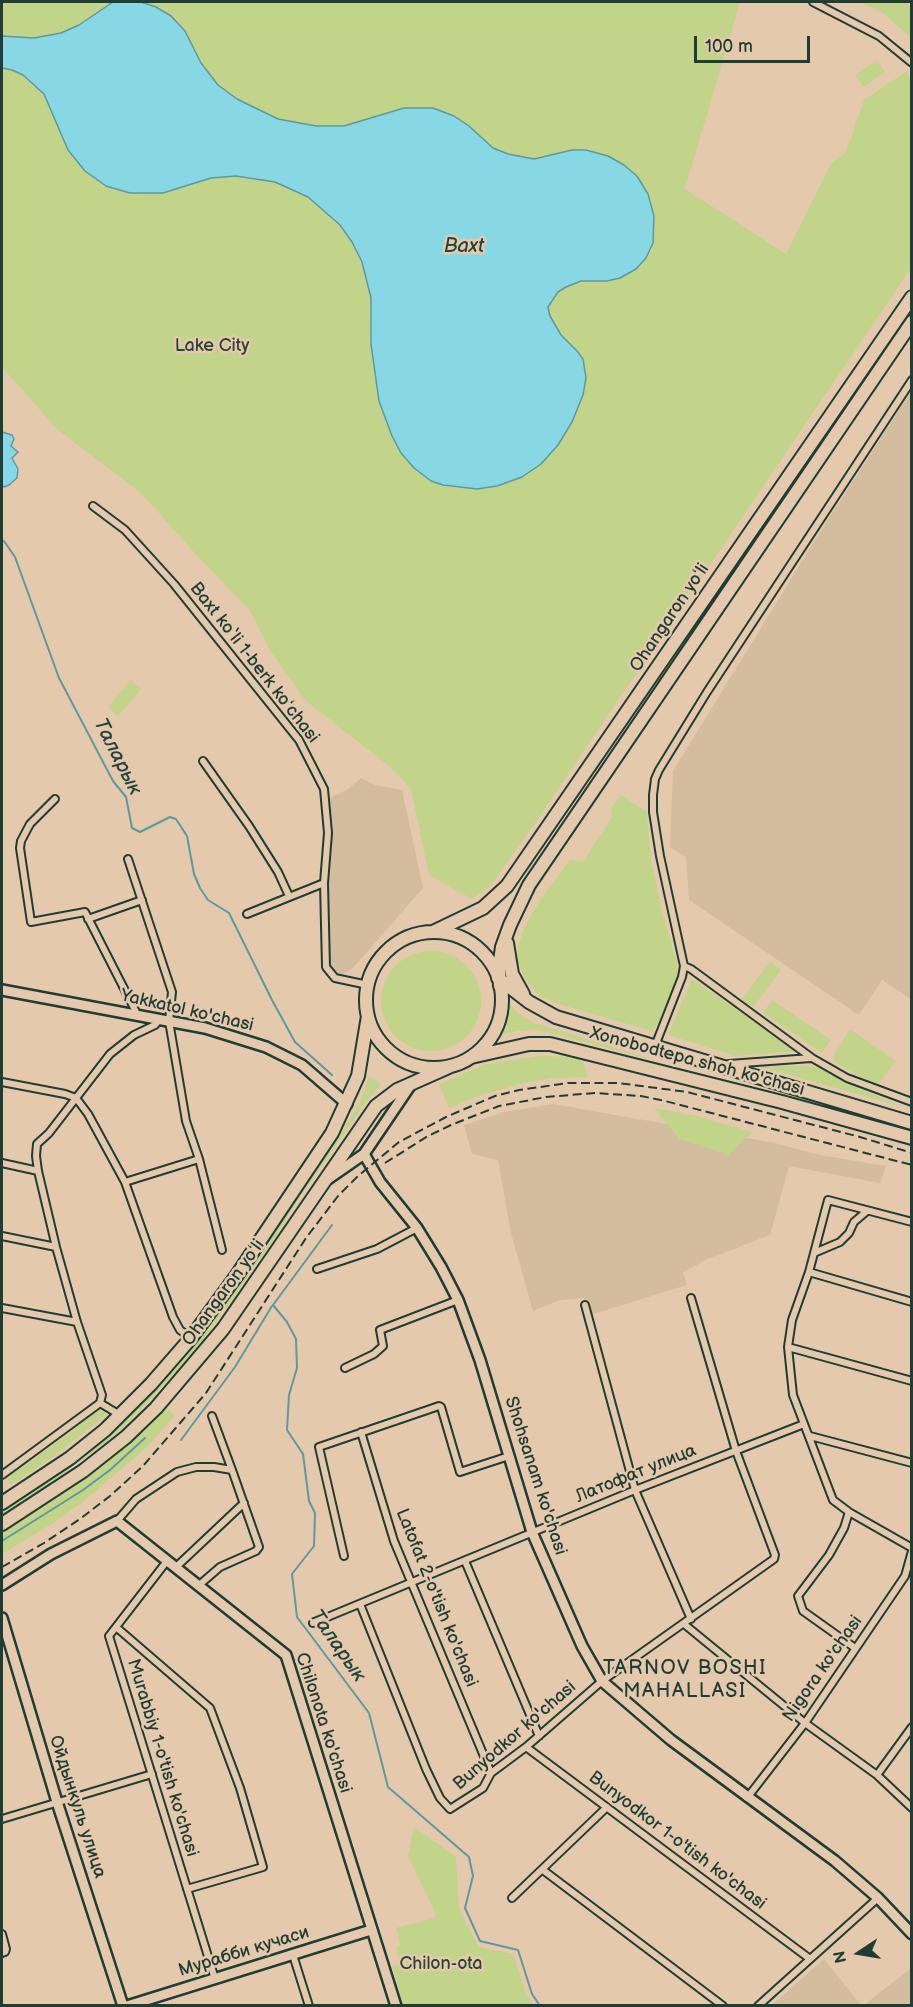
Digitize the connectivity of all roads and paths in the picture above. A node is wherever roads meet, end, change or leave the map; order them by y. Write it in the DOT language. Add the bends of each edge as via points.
graph roads {
  1 [pos="813,2"];
  2 [pos="912,63"];
  3 [pos="912,297"];
  4 [pos="912,322"];
  5 [pos="912,380"];
  6 [pos="93,506"];
  7 [pos="203,761"];
  8 [pos="55,799"];
  9 [pos="128,859"];
  10 [pos="324,883"];
  11 [pos="289,896"];
  12 [pos="142,900"];
  13 [pos="247,914"];
  14 [pos="88,919"];
  15 [pos="510,925"];
  16 [pos="433,932"];
  17 [pos="684,966"];
  18 [pos="499,981"];
  19 [pos="368,985"];
  20 [pos="2,990"];
  21 [pos="529,1002"];
  22 [pos="137,1014"];
  23 [pos="368,1016"];
  24 [pos="164,1020"];
  25 [pos="654,1047"];
  26 [pos="471,1058"];
  27 [pos="812,1058"];
  28 [pos="716,1065"];
  29 [pos="451,1066"];
  30 [pos="2,1082"];
  31 [pos="412,1083"];
  32 [pos="76,1098"];
  33 [pos="912,1102"];
  34 [pos="347,1104"];
  35 [pos="912,1123"];
  36 [pos="912,1138"];
  37 [pos="364,1154"];
  38 [pos="199,1159"];
  39 [pos="2,1163"];
  40 [pos="38,1171"];
  41 [pos="125,1182"];
  42 [pos="324,1182"];
  43 [pos="867,1210"];
  44 [pos="912,1222"];
  45 [pos="417,1228"];
  46 [pos="2,1236"];
  47 [pos="56,1247"];
  48 [pos="222,1251"];
  49 [pos="814,1253"];
  50 [pos="317,1269"];
  51 [pos="809,1272"];
  52 [pos="691,1298"];
  53 [pos="458,1300"];
  54 [pos="912,1302"];
  55 [pos="585,1305"];
  56 [pos="2,1308"];
  57 [pos="77,1322"];
  58 [pos="191,1338"];
  59 [pos="788,1347"];
  60 [pos="345,1368"];
  61 [pos="912,1381"];
  62 [pos="100,1403"];
  63 [pos="121,1415"];
  64 [pos="212,1416"];
  65 [pos="804,1424"];
  66 [pos="361,1432"];
  67 [pos="810,1436"];
  68 [pos="736,1451"];
  69 [pos="509,1456"];
  70 [pos="912,1463"];
  71 [pos="232,1470"];
  72 [pos="2,1474"];
  73 [pos="635,1490"];
  74 [pos="2,1503"];
  75 [pos="244,1503"];
  76 [pos="849,1512"];
  77 [pos="117,1521"];
  78 [pos="2,1524"];
  79 [pos="532,1532"];
  80 [pos="912,1550"];
  81 [pos="344,1556"];
  82 [pos="167,1561"];
  83 [pos="465,1561"];
  84 [pos="176,1568"];
  85 [pos="908,1577"];
  86 [pos="410,1582"];
  87 [pos="2,1585"];
  88 [pos="198,1586"];
  89 [pos="360,1604"];
  90 [pos="2,1618"];
  91 [pos="691,1619"];
  92 [pos="313,1623"];
  93 [pos="684,1624"];
  94 [pos="116,1628"];
  95 [pos="855,1647"];
  96 [pos="602,1681"];
  97 [pos="805,1723"];
  98 [pos="912,1727"];
  99 [pos="539,1736"];
  100 [pos="526,1747"];
  101 [pos="491,1773"];
  102 [pos="152,1774"];
  103 [pos="877,1775"];
  104 [pos="747,1798"];
  105 [pos="57,1803"];
  106 [pos="607,1807"];
  107 [pos="912,1808"];
  108 [pos="2,1819"];
  109 [pos="543,1870"];
  110 [pos="187,1889"];
  111 [pos="512,1898"];
  112 [pos="878,1898"];
  113 [pos="371,1930"];
  114 [pos="2,1934"];
  115 [pos="912,1934"];
  116 [pos="2,1953"];
  117 [pos="293,1954"];
  118 [pos="810,1959"];
  119 [pos="215,1979"];
  120 [pos="125,2006"];
  121 [pos="309,2006"];
  122 [pos="396,2006"];
  123 [pos="723,2006"];
  124 [pos="758,2006"];
  1 -- 2 [label="street" via="879,36"];
  3 -- 16 [label="highway, Ohangaron yoʻli" via="507,886 483,908"];
  4 -- 15 [label="highway, Ohangaron yoʻli" via="537,871"];
  5 -- 17 [label="street" via="707,692 655,779 653,812 657,838"];
  6 -- 10 [label="street, Baxt ko‘li 1-berk koʻchasi" via="126,530 174,584 299,740 324,789 328,833"];
  7 -- 11 [label="street" via="249,826"];
  8 -- 14 [label="street" via="30,824 21,844 31,922 82,912"];
  9 -- 12 [label="street"];
  10 -- 11 [label="street"];
  10 -- 19 [label="street, Baxt ko‘li 1-berk koʻchasi" via="326,967 336,978"];
  11 -- 13 [label="street"];
  12 -- 14 [label="street"];
  12 -- 24 [label="street" via="172,992"];
  14 -- 22 [label="street"];
  15 -- 18 [label="highway, Ohangaron yoʻli" via="500,958"];
  15 -- 21 [label="highway" via="509,964"];
  16 -- 18 [label="highway" via="472,944 485,955"];
  16 -- 19 [label="highway" via="409,937 388,950"];
  17 -- 25 [label="street"];
  17 -- 27 [label="street"];
  18 -- 21 [label="highway, Xonobodtepa shoh ko'chasi"];
  18 -- 26 [label="highway" via="502,1007 497,1026"];
  19 -- 23 [label="highway"];
  20 -- 22 [label="street, Yakkatol ko'chasi"];
  21 -- 25 [label="highway, Xonobodtepa shoh ko'chasi" via="556,1017"];
  22 -- 24 [label="street, Yakkatol ko'chasi"];
  23 -- 29 [label="highway" via="381,1043 403,1061 422,1067"];
  23 -- 34 [label="highway, Ohangaron yoʻli" via="361,1064"];
  24 -- 32 [label="street" via="134,1035 110,1054"];
  24 -- 34 [label="street, Yakkatol ko'chasi" via="224,1033 281,1053 307,1068"];
  24 -- 38 [label="street" via="186,1121"];
  25 -- 28 [label="highway, Xonobodtepa shoh ko'chasi"];
  26 -- 29 [label="highway"];
  26 -- 36 [label="highway, Xonobodtepa shoh ko'chasi" via="505,1048 550,1044"];
  27 -- 28 [label="street"];
  27 -- 33 [label="street" via="847,1078"];
  28 -- 35 [label="highway, Xonobodtepa shoh ko'chasi"];
  29 -- 31 [label="highway, Ohangaron yoʻli"];
  30 -- 32 [label="street"];
  31 -- 37 [label="street"];
  31 -- 42 [label="highway, Ohangaron yoʻli" via="376,1106"];
  32 -- 40 [label="street" via="37,1144"];
  32 -- 41 [label="street"];
  34 -- 58 [label="highway, Ohangaron yoʻli" via="321,1151"];
  37 -- 42 [label="street"];
  37 -- 45 [label="street, Shohsanam ko'chasi" via="380,1182"];
  38 -- 41 [label="street"];
  38 -- 48 [label="street"];
  39 -- 40 [label="street"];
  40 -- 47 [label="street"];
  41 -- 58 [label="street" via="173,1317 180,1330"];
  42 -- 78 [label="highway, Ohangaron yoʻli" via="223,1329 167,1396 88,1467"];
  43 -- 44 [label="street"];
  43 -- 49 [label="street" via="840,1242"];
  43 -- 49 [label="street" via="828,1200"];
  45 -- 50 [label="street" via="377,1249"];
  45 -- 53 [label="street, Shohsanam ko'chasi"];
  46 -- 47 [label="street"];
  47 -- 57 [label="street"];
  49 -- 51 [label="street"];
  51 -- 54 [label="street"];
  51 -- 59 [label="street" via="792,1320"];
  52 -- 68 [label="street"];
  53 -- 60 [label="street" via="380,1330 383,1346"];
  53 -- 69 [label="street, Shohsanam ko'chasi"];
  55 -- 73 [label="street"];
  56 -- 57 [label="street"];
  57 -- 62 [label="street" via="102,1395"];
  58 -- 63 [label="highway, Ohangaron yoʻli"];
  59 -- 61 [label="street"];
  59 -- 65 [label="street" via="793,1395"];
  62 -- 63 [label="street"];
  62 -- 72 [label="street"];
  63 -- 74 [label="highway, Ohangaron yoʻli" via="70,1458"];
  64 -- 71 [label="street"];
  65 -- 67 [label="street"];
  65 -- 68 [label="street, Латофат улица"];
  66 -- 69 [label="street" via="439,1406 460,1472"];
  66 -- 81 [label="street" via="319,1449"];
  66 -- 86 [label="street, Latofat 2-o'tish ko'chasi"];
  67 -- 70 [label="street"];
  67 -- 76 [label="street" via="833,1500"];
  68 -- 73 [label="street, Латофат улица"];
  68 -- 91 [label="street, Bunyodkor ko'chasi" via="775,1558"];
  69 -- 79 [label="street, Shohsanam ko'chasi"];
  71 -- 75 [label="street"];
  71 -- 77 [label="street" via="196,1467 177,1472 136,1499"];
  73 -- 79 [label="street, Латофат улица"];
  73 -- 91 [label="street"];
  75 -- 84 [label="street"];
  75 -- 88 [label="street" via="259,1547 220,1567"];
  76 -- 80 [label="street"];
  76 -- 95 [label="street" via="829,1555 798,1596 803,1611"];
  77 -- 82 [label="street, Chilonota ko'chasi"];
  77 -- 87 [label="street" via="51,1554"];
  79 -- 83 [label="street, Латофат улица"];
  79 -- 96 [label="street, Shohsanam ko'chasi" via="582,1646"];
  80 -- 85 [label="street, Nigora ko'chasi"];
  82 -- 84 [label="street, Chilonota ko'chasi"];
  82 -- 94 [label="street"];
  83 -- 86 [label="street, Латофат улица"];
  83 -- 99 [label="street"];
  84 -- 88 [label="street, Chilonota ko'chasi"];
  85 -- 95 [label="street, Nigora ko'chasi"];
  86 -- 89 [label="street, Латофат улица"];
  86 -- 101 [label="street, Latofat 2-o'tish ko'chasi"];
  88 -- 113 [label="street, Chilonota ko'chasi" via="286,1655"];
  89 -- 92 [label="street, Латофат улица"];
  89 -- 101 [label="street, Bunyodkor ko'chasi" via="440,1798 450,1809 483,1788"];
  90 -- 105 [label="street, Ойдынкуль улица"];
  91 -- 93 [label="street, Bunyodkor ko'chasi"];
  93 -- 96 [label="street, Bunyodkor ko'chasi"];
  93 -- 97 [label="street"];
  94 -- 102 [label="street, Murabbiy 1-o'tish ko'chasi" via="109,1636"];
  94 -- 110 [label="street" via="210,1708 240,1788 263,1867"];
  95 -- 97 [label="street, Nigora ko'chasi"];
  96 -- 99 [label="street, Bunyodkor ko'chasi"];
  96 -- 104 [label="street, Shohsanam ko'chasi"];
  97 -- 103 [label="street"];
  97 -- 104 [label="street, Nigora ko'chasi"];
  98 -- 103 [label="street"];
  99 -- 100 [label="street, Bunyodkor ko'chasi"];
  100 -- 101 [label="street, Bunyodkor ko'chasi"];
  100 -- 106 [label="street, Bunyodkor 1-o'tish ko'chasi"];
  102 -- 105 [label="street"];
  102 -- 110 [label="street, Murabbiy 1-o'tish ko'chasi"];
  103 -- 107 [label="street"];
  104 -- 112 [label="street, Shohsanam ko'chasi" via="835,1861"];
  105 -- 108 [label="street"];
  105 -- 120 [label="street, Ойдынкуль улица"];
  106 -- 109 [label="street"];
  106 -- 118 [label="street, Bunyodkor 1-o'tish ko'chasi"];
  109 -- 111 [label="street"];
  109 -- 123 [label="street"];
  110 -- 119 [label="street, Murabbiy 1-o'tish ko'chasi"];
  112 -- 115 [label="street, Shohsanam ko'chasi"];
  112 -- 118 [label="street"];
  113 -- 117 [label="street, Мурабби кучаси"];
  113 -- 122 [label="street, Chilonota ko'chasi"];
  114 -- 116 [label="street" via="6,1951"];
  117 -- 119 [label="street, Мурабби кучаси"];
  117 -- 121 [label="street"];
  118 -- 124 [label="street"];
  119 -- 120 [label="street, Мурабби кучаси"];
}
